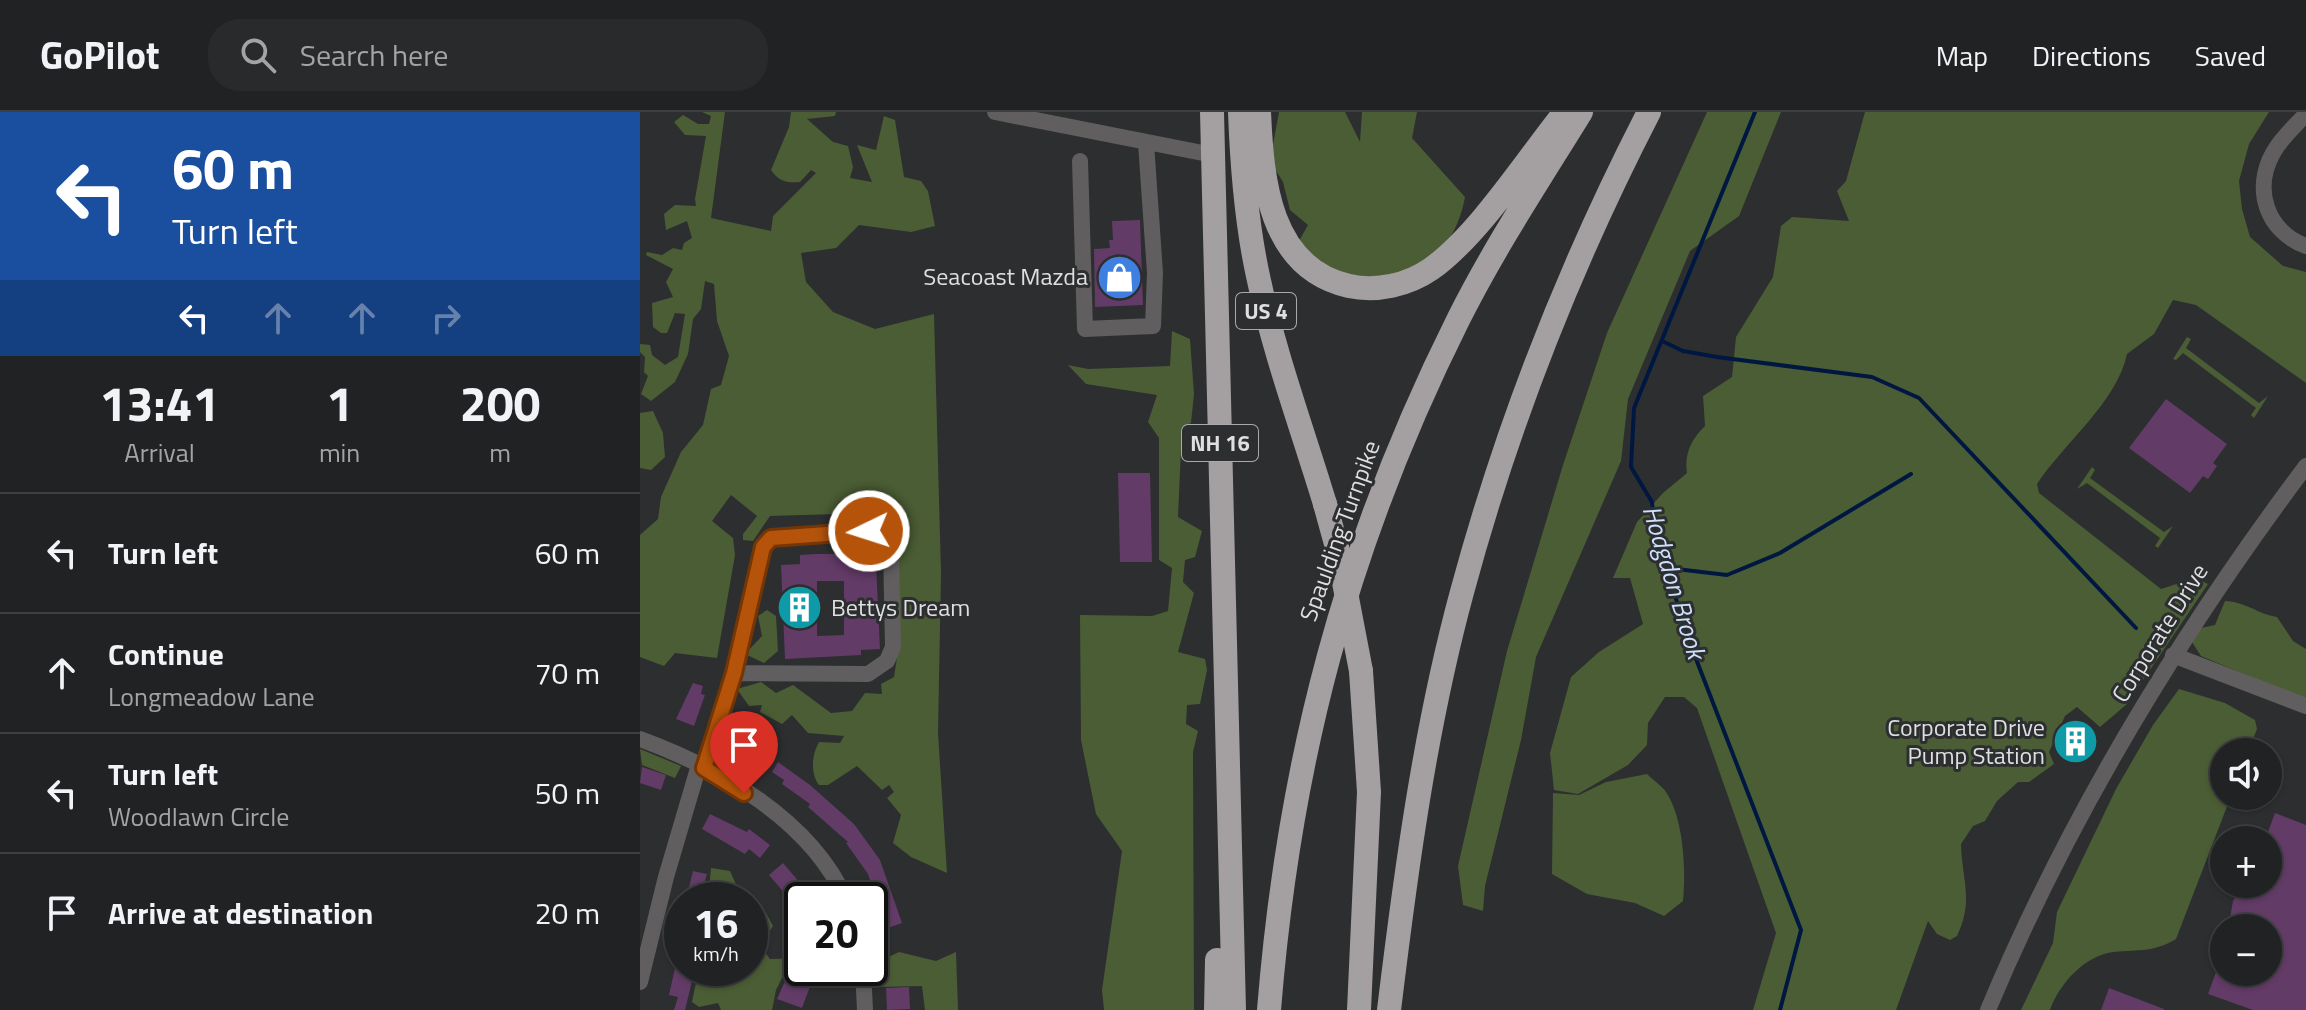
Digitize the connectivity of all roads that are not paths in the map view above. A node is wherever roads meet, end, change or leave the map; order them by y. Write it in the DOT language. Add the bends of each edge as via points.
graph roads {
  1 [pos="998,112"];
  2 [pos="1212,112"];
  3 [pos="1240,112"];
  4 [pos="1259,112"];
  5 [pos="1565,112"];
  6 [pos="1581,112"];
  7 [pos="1649,112"];
  8 [pos="2306,114"];
  9 [pos="1146,143"];
  10 [pos="1213,155"];
  11 [pos="1080,161"];
  12 [pos="2306,246"];
  13 [pos="2306,466"];
  14 [pos="2173,655"];
  15 [pos="734,673"];
  16 [pos="2306,706"];
  17 [pos="1227,730"];
  18 [pos="640,739"];
  19 [pos="701,766"];
  20 [pos="835,882"];
  21 [pos="640,982"];
  22 [pos="864,986"];
  23 [pos="865,1010"];
  24 [pos="1216,1010"];
  25 [pos="1234,1010"];
  26 [pos="1269,1010"];
  27 [pos="1359,1010"];
  28 [pos="1389,1010"];
  29 [pos="1988,1010"];
  1 -- 9 [label="street"];
  2 -- 10 [label="highway, NH 16"];
  3 -- 27 [label="highway, US 4, bridge" via="1245,201 1257,272 1325,504 1361,671 1369,792"];
  4 -- 5 [label="highway" via="1267,191 1282,236 1301,260 1326,278 1371,288 1416,277 1450,253"];
  6 -- 26 [label="highway, Spaulding Turnpike" via="1459,317 1363,538 1331,641 1298,782"];
  7 -- 28 [label="highway" via="1554,317 1489,499 1429,736"];
  8 -- 12 [label="street" via="2273,152 2264,196 2272,221"];
  9 -- 10 [label="street"];
  9 -- 11 [label="street" via="1155,273 1153,326 1085,329"];
  10 -- 17 [label="highway, NH 16"];
  13 -- 14 [label="street, Corporate Drive" via="2233,562"];
  14 -- 16 [label="street"];
  14 -- 29 [label="street, Corporate Drive" via="2061,850"];
  15 -- 15 [label="street" via="763,547 771,538 883,533 891,547 893,647 887,661 868,674"];
  15 -- 19 [label="street"];
  17 -- 24 [label="highway"];
  17 -- 25 [label="highway, NH 16"];
  18 -- 19 [label="street"];
  19 -- 20 [label="street" via="804,839"];
  19 -- 21 [label="street"];
  22 -- 23 [label="street"];
}
